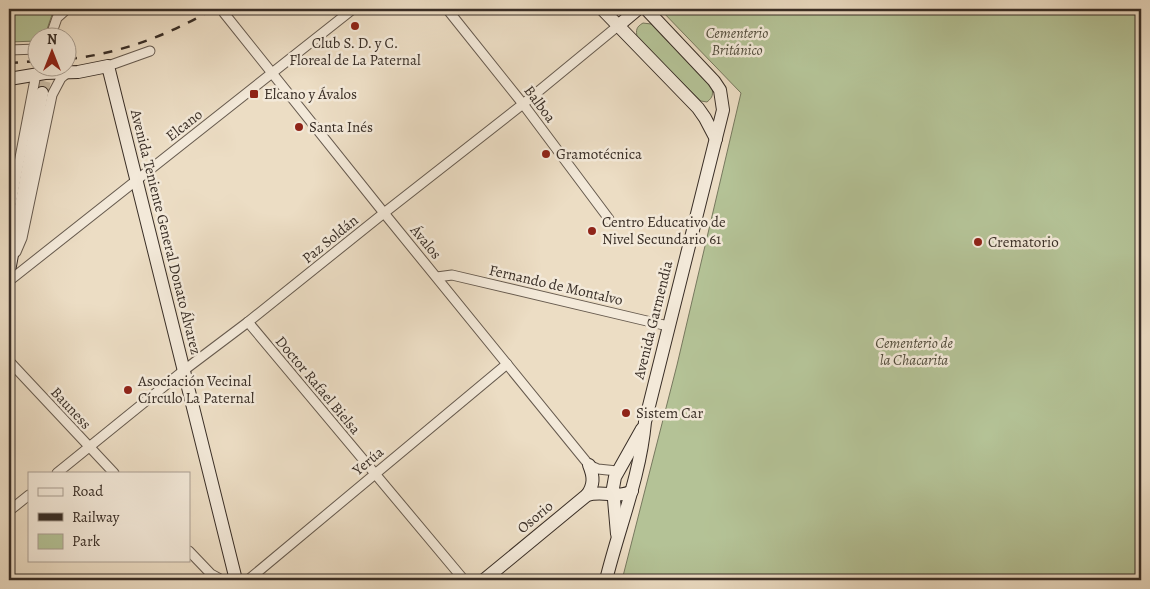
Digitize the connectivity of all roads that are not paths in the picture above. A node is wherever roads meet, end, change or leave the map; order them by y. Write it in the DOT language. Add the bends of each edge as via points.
graph roads {
  1 [pos="353,9"];
  2 [pos="447,9"];
  3 [pos="602,9"];
  4 [pos="638,9"];
  5 [pos="646,9"];
  6 [pos="66,10"];
  7 [pos="224,13"];
  8 [pos="619,25"];
  9 [pos="54,28"];
  10 [pos="9,50"];
  11 [pos="28,50"];
  12 [pos="150,51"];
  13 [pos="108,66"];
  14 [pos="78,71"];
  15 [pos="272,72"];
  16 [pos="28,75"];
  17 [pos="35,78"];
  18 [pos="61,78"];
  19 [pos="9,79"];
  20 [pos="42,93"];
  21 [pos="524,104"];
  22 [pos="716,139"];
  23 [pos="137,180"];
  24 [pos="384,213"];
  25 [pos="9,215"];
  26 [pos="609,219"];
  27 [pos="9,268"];
  28 [pos="437,277"];
  29 [pos="9,281"];
  30 [pos="248,322"];
  31 [pos="668,326"];
  32 [pos="9,361"];
  33 [pos="507,364"];
  34 [pos="183,371"];
  35 [pos="645,422"];
  36 [pos="90,448"];
  37 [pos="590,466"];
  38 [pos="617,471"];
  39 [pos="58,472"];
  40 [pos="113,472"];
  41 [pos="374,474"];
  42 [pos="634,484"];
  43 [pos="613,494"];
  44 [pos="587,495"];
  45 [pos="28,496"];
  46 [pos="9,510"];
  47 [pos="617,537"];
  48 [pos="190,552"];
  49 [pos="222,580"];
  50 [pos="236,580"];
  51 [pos="248,580"];
  52 [pos="464,580"];
  53 [pos="484,580"];
  54 [pos="606,580"];
  1 -- 15 [label="street, Elcano"];
  2 -- 21 [label="street, Balboa"];
  3 -- 8 [label="street"];
  4 -- 8 [label="street"];
  5 -- 22 [label="street, Avenida Garmendia" via="720,90 723,110"];
  6 -- 9 [label="street" via="57,18"];
  7 -- 15 [label="street, Ávalos"];
  8 -- 21 [label="street, Paz Soldán"];
  8 -- 22 [label="street" via="698,108"];
  10 -- 11 [label="street"];
  12 -- 13 [label="street"];
  13 -- 14 [label="street"];
  13 -- 23 [label="street, Avenida Teniente General Donato Álvarez"];
  15 -- 23 [label="street, Elcano"];
  15 -- 24 [label="street, Ávalos"];
  16 -- 19 [label="street"];
  17 -- 25 [label="street"];
  18 -- 27 [label="street" via="52,96 22,238"];
  20 -- 27 [label="street"];
  21 -- 24 [label="street, Paz Soldán"];
  21 -- 26 [label="street, Balboa"];
  22 -- 31 [label="street, Avenida Garmendia"];
  23 -- 29 [label="street, Elcano"];
  23 -- 34 [label="street, Avenida Teniente General Donato Álvarez"];
  24 -- 28 [label="street, Ávalos"];
  24 -- 30 [label="street, Paz Soldán"];
  28 -- 31 [label="street, Fernando de Montalvo" via="452,275"];
  28 -- 33 [label="street, Ávalos"];
  30 -- 34 [label="street, Paz Soldán"];
  30 -- 41 [label="street, Doctor Rafael Bielsa"];
  31 -- 35 [label="street, Avenida Garmendia"];
  32 -- 36 [label="street, Bauness"];
  33 -- 37 [label="street, Ávalos"];
  33 -- 41 [label="street, Yerúa"];
  34 -- 36 [label="street, Paz Soldán"];
  34 -- 50 [label="street, Avenida Teniente General Donato Álvarez"];
  35 -- 38 [label="street, Avenida Garmendia"];
  35 -- 42 [label="street, Avenida Garmendia"];
  36 -- 39 [label="street, Paz Soldán"];
  36 -- 40 [label="street, Bauness"];
  37 -- 38 [label="street"];
  37 -- 44 [label="street" via="593,482"];
  38 -- 42 [label="street" via="628,470"];
  38 -- 43 [label="street, Avenida Garmendia"];
  41 -- 51 [label="street, Yerúa"];
  41 -- 52 [label="street, Doctor Rafael Bielsa"];
  42 -- 43 [label="street" via="624,495"];
  42 -- 47 [label="street, Avenida Garmendia"];
  43 -- 44 [label="street"];
  43 -- 47 [label="street, Avenida Garmendia"];
  44 -- 53 [label="street, Osorio"];
  45 -- 46 [label="street"];
  47 -- 54 [label="street, Avenida Garmendia"];
  48 -- 49 [label="street" via="210,574"];
}
